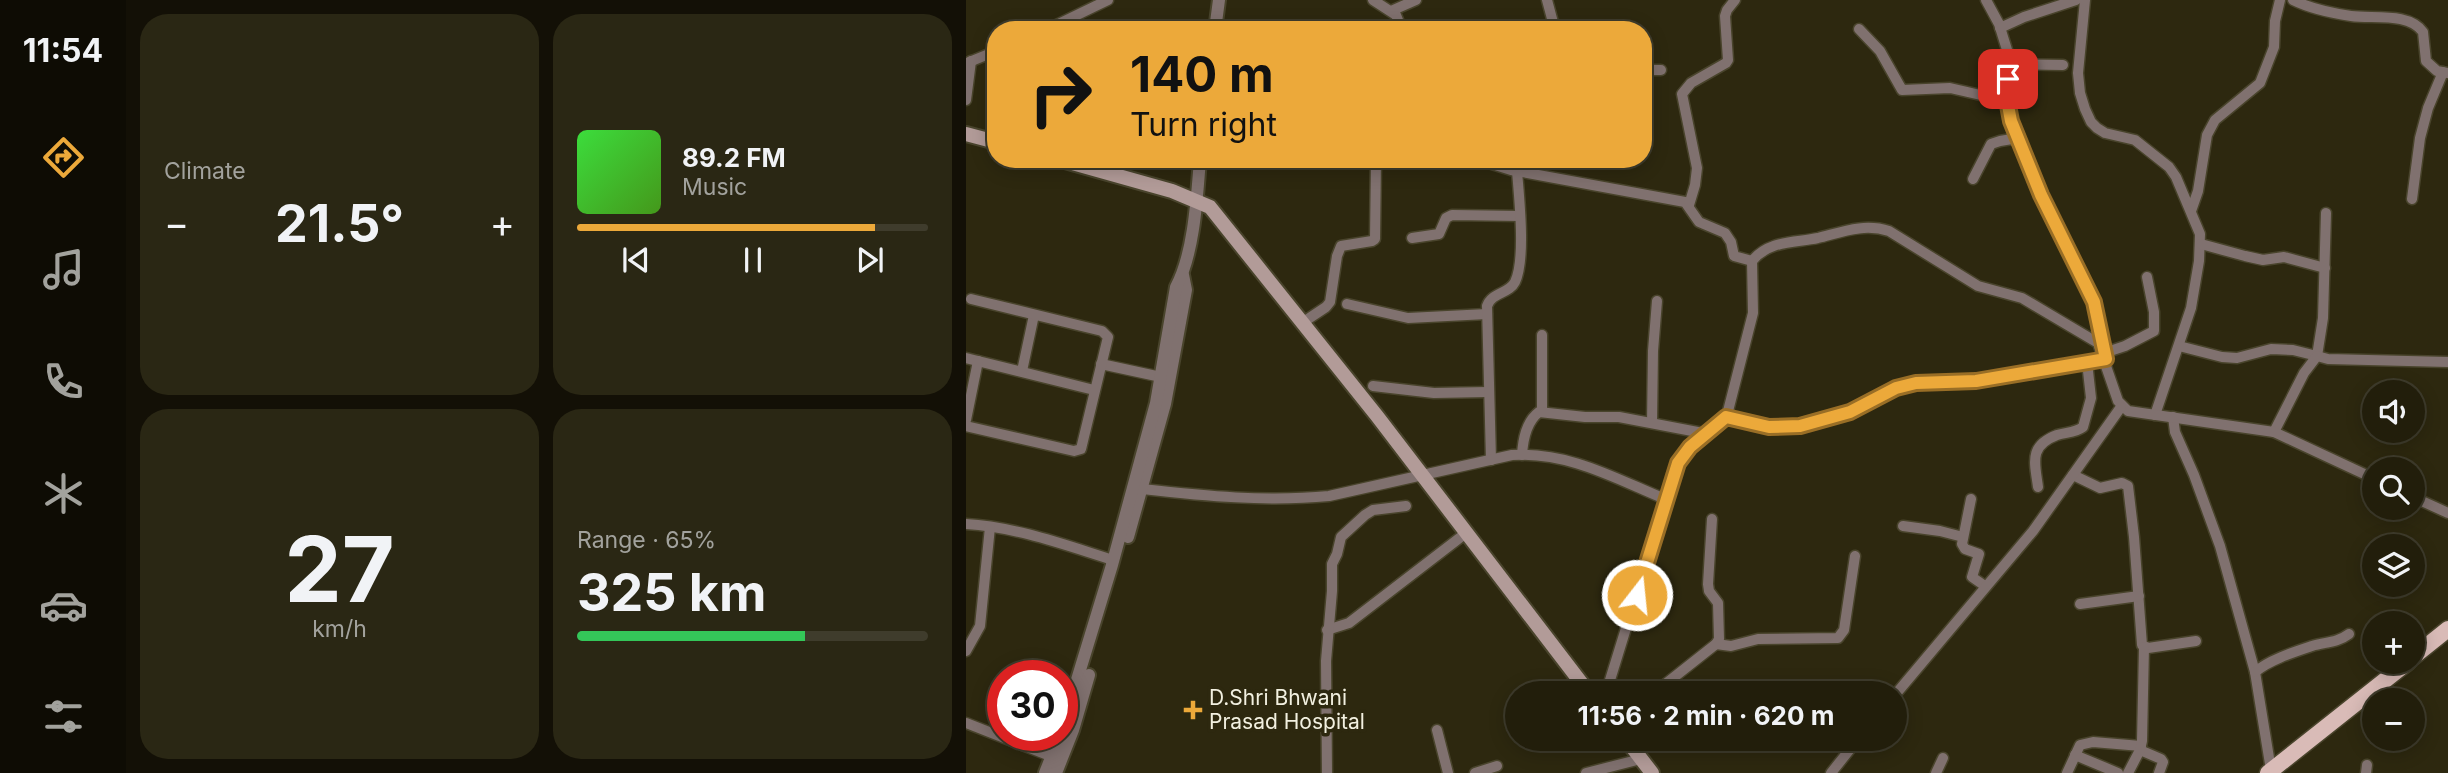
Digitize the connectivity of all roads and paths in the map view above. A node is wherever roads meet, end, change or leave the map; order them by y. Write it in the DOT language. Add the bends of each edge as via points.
graph roads {
  1 [pos="1108,0"];
  2 [pos="1219,0"];
  3 [pos="1373,0"];
  4 [pos="1416,0"];
  5 [pos="1547,0"];
  6 [pos="1735,0"];
  7 [pos="1986,0"];
  8 [pos="2076,0"];
  9 [pos="2085,0"];
  10 [pos="2280,0"];
  11 [pos="2293,0"];
  12 [pos="1391,11"];
  13 [pos="1065,21"];
  14 [pos="1216,21"];
  15 [pos="1398,21"];
  16 [pos="1553,21"];
  17 [pos="2000,28"];
  18 [pos="1859,29"];
  19 [pos="987,55"];
  20 [pos="968,62"];
  21 [pos="2009,64"];
  22 [pos="2063,65"];
  23 [pos="1652,70"];
  24 [pos="1661,70"];
  25 [pos="2446,73"];
  26 [pos="966,100"];
  27 [pos="2007,100"];
  28 [pos="966,134"];
  29 [pos="2018,138"];
  30 [pos="987,140"];
  31 [pos="1090,168"];
  32 [pos="1199,168"];
  33 [pos="1376,168"];
  34 [pos="1507,168"];
  35 [pos="1517,171"];
  36 [pos="1973,179"];
  37 [pos="2412,199"];
  38 [pos="1197,201"];
  39 [pos="1689,205"];
  40 [pos="2191,211"];
  41 [pos="2326,213"];
  42 [pos="1520,216"];
  43 [pos="1412,238"];
  44 [pos="2201,244"];
  45 [pos="1752,261"];
  46 [pos="2325,268"];
  47 [pos="1183,275"];
  48 [pos="2147,277"];
  49 [pos="971,299"];
  50 [pos="1657,301"];
  51 [pos="1347,304"];
  52 [pos="1487,314"];
  53 [pos="1034,315"];
  54 [pos="1302,323"];
  55 [pos="1542,335"];
  56 [pos="2179,346"];
  57 [pos="2104,353"];
  58 [pos="2317,356"];
  59 [pos="966,358"];
  60 [pos="978,361"];
  61 [pos="2087,362"];
  62 [pos="2448,362"];
  63 [pos="1101,364"];
  64 [pos="1021,371"];
  65 [pos="1161,377"];
  66 [pos="1373,386"];
  67 [pos="1094,390"];
  68 [pos="1488,392"];
  69 [pos="2121,407"];
  70 [pos="1542,412"];
  71 [pos="2155,415"];
  72 [pos="1726,417"];
  73 [pos="2173,417"];
  74 [pos="966,419"];
  75 [pos="1652,423"];
  76 [pos="966,426"];
  77 [pos="2274,432"];
  78 [pos="1708,434"];
  79 [pos="1522,455"];
  80 [pos="1491,460"];
  81 [pos="2362,473"];
  82 [pos="1423,475"];
  83 [pos="2073,475"];
  84 [pos="2038,487"];
  85 [pos="1142,489"];
  86 [pos="1665,499"];
  87 [pos="1971,499"];
  88 [pos="2425,502"];
  89 [pos="1406,506"];
  90 [pos="2448,513"];
  91 [pos="1712,519"];
  92 [pos="966,524"];
  93 [pos="1903,526"];
  94 [pos="990,527"];
  95 [pos="1466,533"];
  96 [pos="1962,537"];
  97 [pos="1855,556"];
  98 [pos="1113,560"];
  99 [pos="1985,586"];
  100 [pos="2139,596"];
  101 [pos="2080,604"];
  102 [pos="2448,629"];
  103 [pos="1327,630"];
  104 [pos="2349,634"];
  105 [pos="2196,641"];
  106 [pos="1717,644"];
  107 [pos="2144,647"];
  108 [pos="2425,647"];
  109 [pos="966,651"];
  110 [pos="2255,672"];
  111 [pos="2393,674"];
  112 [pos="1078,676"];
  113 [pos="1580,681"];
  114 [pos="1610,681"];
  115 [pos="1669,681"];
  116 [pos="1907,681"];
  117 [pos="966,723"];
  118 [pos="1437,730"];
  119 [pos="2141,748"];
  120 [pos="1055,751"];
  121 [pos="1635,751"];
  122 [pos="1849,751"];
  123 [pos="2075,755"];
  124 [pos="1053,757"];
  125 [pos="1943,758"];
  126 [pos="1641,759"];
  127 [pos="1497,766"];
  128 [pos="2269,772"];
  129 [pos="1045,773"];
  130 [pos="1056,773"];
  131 [pos="1327,773"];
  132 [pos="1448,773"];
  133 [pos="1475,773"];
  134 [pos="1586,773"];
  135 [pos="1652,773"];
  136 [pos="1831,773"];
  137 [pos="1936,773"];
  138 [pos="2067,773"];
  139 [pos="2118,773"];
  140 [pos="2128,773"];
  141 [pos="2159,773"];
  1 -- 13 [label="street"];
  2 -- 14 [label="street"];
  3 -- 12 [label="street"];
  4 -- 12 [label="street"];
  5 -- 16 [label="street"];
  6 -- 39 [label="street" via="1725,16 1728,60 1682,94 1697,168"];
  7 -- 17 [label="street"];
  8 -- 17 [label="street"];
  9 -- 40 [label="street" via="2078,83 2091,122 2105,133 2135,140 2169,167"];
  10 -- 40 [label="street" via="2265,74 2252,92 2211,127"];
  11 -- 25 [label="street" via="2327,12 2414,24 2423,32 2426,61"];
  12 -- 15 [label="street"];
  17 -- 21 [label="street"];
  18 -- 27 [label="street" via="1880,51 1902,90 1950,88"];
  19 -- 20 [label="street"];
  20 -- 26 [label="street"];
  21 -- 22 [label="street"];
  21 -- 27 [label="street"];
  23 -- 24 [label="street"];
  25 -- 37 [label="street" via="2428,108"];
  27 -- 29 [label="street"];
  28 -- 30 [label="main road"];
  29 -- 36 [label="street" via="1991,144"];
  29 -- 57 [label="street" via="2094,302"];
  31 -- 38 [label="main road"];
  32 -- 38 [label="street"];
  33 -- 54 [label="street" via="1375,239 1341,246 1330,302"];
  34 -- 35 [label="street"];
  35 -- 39 [label="street"];
  35 -- 42 [label="street"];
  38 -- 47 [label="street"];
  38 -- 54 [label="main road" via="1210,207"];
  39 -- 45 [label="street" via="1699,222 1725,233 1734,256"];
  40 -- 44 [label="street"];
  41 -- 46 [label="street"];
  42 -- 43 [label="street" via="1452,215 1439,234"];
  42 -- 52 [label="street" via="1517,278 1514,285 1488,301"];
  44 -- 46 [label="street" via="2263,260 2284,257"];
  44 -- 56 [label="street" via="2191,308"];
  45 -- 57 [label="street" via="1776,245 1856,228 1889,230 1979,286 2022,298 2098,342"];
  45 -- 72 [label="street" via="1752,313"];
  46 -- 58 [label="street"];
  47 -- 65 [label="street" via="1176,287"];
  47 -- 85 [label="street" via="1186,290 1166,404"];
  48 -- 57 [label="street" via="2154,331"];
  49 -- 53 [label="street"];
  50 -- 75 [label="street"];
  51 -- 52 [label="street" via="1408,318"];
  52 -- 68 [label="street"];
  53 -- 63 [label="street" via="1106,333"];
  53 -- 64 [label="street"];
  54 -- 82 [label="main road"];
  55 -- 70 [label="street"];
  56 -- 58 [label="street" via="2222,357 2271,349"];
  56 -- 71 [label="street"];
  57 -- 61 [label="street"];
  57 -- 69 [label="street"];
  58 -- 62 [label="street"];
  58 -- 77 [label="street"];
  59 -- 60 [label="street"];
  60 -- 64 [label="street"];
  60 -- 74 [label="street"];
  61 -- 72 [label="street" via="1976,381 1916,383 1850,412 1800,426 1769,427"];
  61 -- 84 [label="street" via="2091,398 2083,427 2056,435 2036,450"];
  63 -- 65 [label="street"];
  63 -- 67 [label="street"];
  64 -- 67 [label="street"];
  65 -- 98 [label="street"];
  66 -- 68 [label="street" via="1434,393"];
  67 -- 76 [label="street" via="1083,446 1078,451"];
  68 -- 80 [label="street"];
  69 -- 71 [label="street"];
  69 -- 83 [label="street"];
  70 -- 75 [label="street"];
  70 -- 79 [label="street" via="1524,432"];
  71 -- 73 [label="street"];
  72 -- 78 [label="street"];
  73 -- 77 [label="street"];
  73 -- 110 [label="street" via="2220,546"];
  75 -- 78 [label="street"];
  77 -- 81 [label="street"];
  78 -- 86 [label="street" via="1682,456"];
  79 -- 80 [label="street"];
  79 -- 86 [label="street" via="1554,456 1581,464"];
  80 -- 82 [label="street"];
  82 -- 85 [label="street" via="1299,499 1231,499"];
  82 -- 95 [label="main road"];
  83 -- 99 [label="street"];
  83 -- 100 [label="street" via="2100,488 2127,486"];
  85 -- 130 [label="street" via="1073,730"];
  86 -- 114 [label="street"];
  87 -- 96 [label="street"];
  88 -- 90 [label="street"];
  89 -- 103 [label="street" via="1373,510 1341,537 1332,564"];
  91 -- 106 [label="street" via="1708,584 1718,603"];
  92 -- 94 [label="street"];
  93 -- 96 [label="street"];
  94 -- 98 [label="street"];
  94 -- 109 [label="street" via="980,626"];
  95 -- 103 [label="street" via="1349,623"];
  95 -- 113 [label="main road"];
  96 -- 99 [label="street" via="1963,547 1979,554 1972,577"];
  97 -- 106 [label="street" via="1844,630 1838,638"];
  98 -- 112 [label="street"];
  99 -- 116 [label="street"];
  100 -- 101 [label="street"];
  100 -- 107 [label="street"];
  102 -- 108 [label="main road"];
  103 -- 131 [label="street"];
  104 -- 110 [label="street"];
  105 -- 107 [label="street"];
  106 -- 115 [label="street"];
  107 -- 119 [label="street"];
  110 -- 128 [label="street"];
  111 -- 128 [label="main road"];
  117 -- 124 [label="street"];
  118 -- 132 [label="street"];
  119 -- 123 [label="street" via="2091,743 2080,745"];
  119 -- 140 [label="street"];
  119 -- 141 [label="street" via="2161,759"];
  120 -- 124 [label="street"];
  121 -- 126 [label="main road"];
  122 -- 136 [label="street"];
  123 -- 138 [label="street"];
  123 -- 139 [label="street"];
  124 -- 129 [label="street"];
  125 -- 137 [label="street"];
  126 -- 134 [label="street"];
  126 -- 135 [label="main road"];
  127 -- 133 [label="street"];
}
